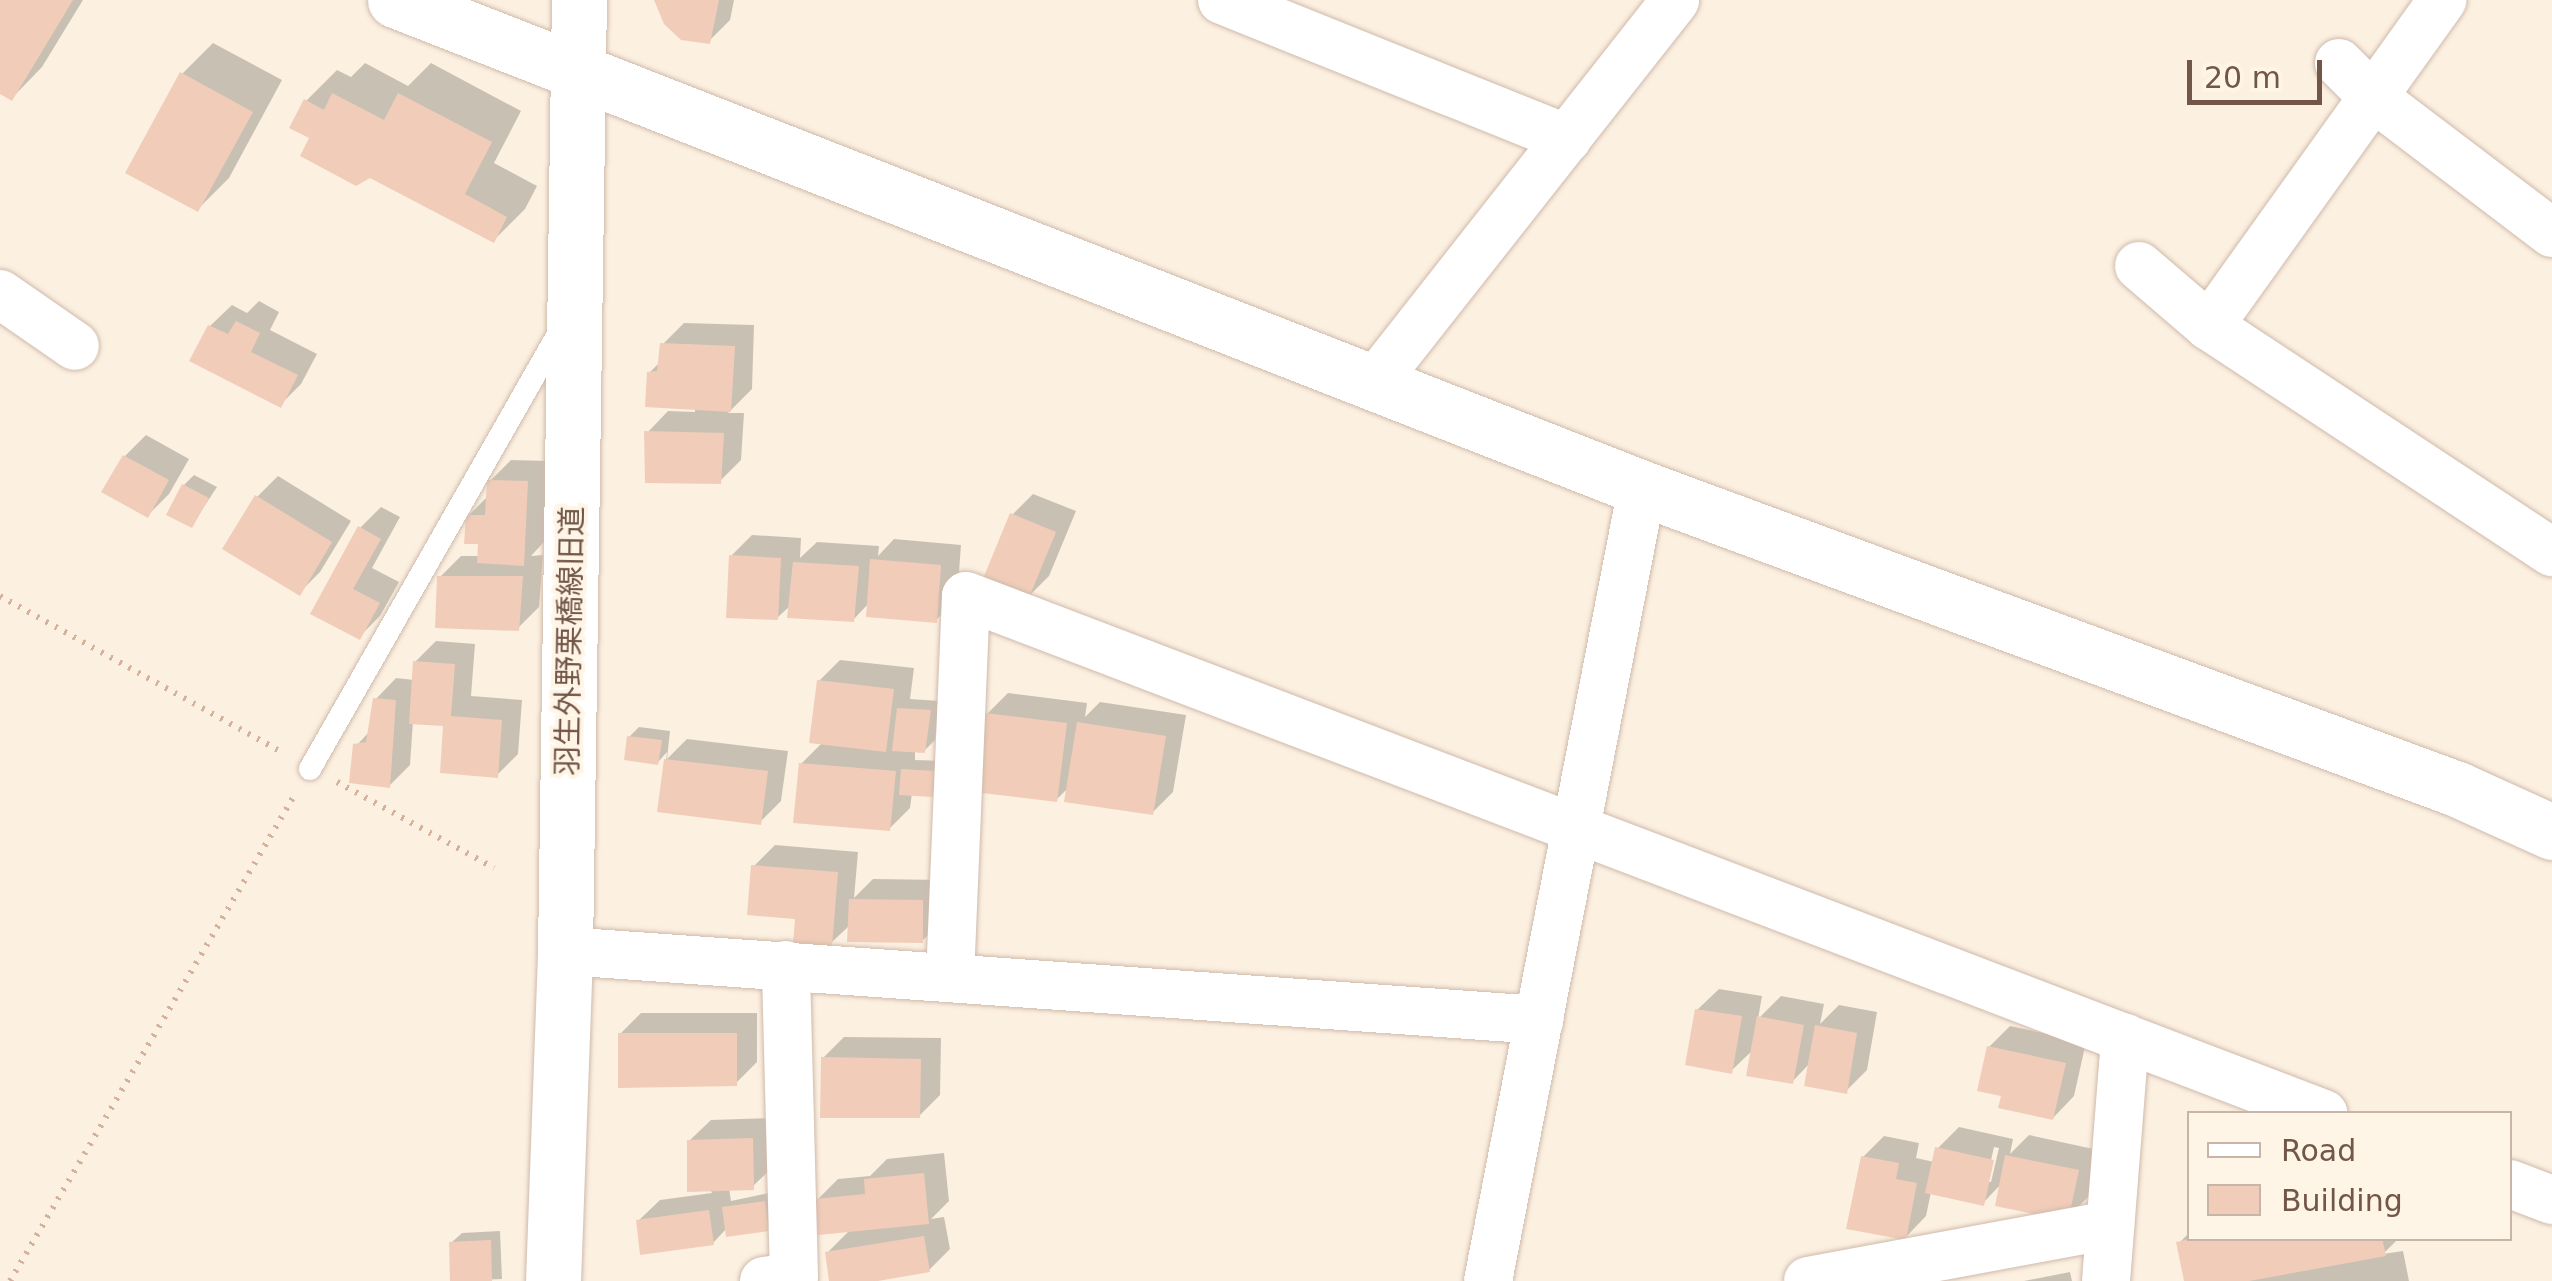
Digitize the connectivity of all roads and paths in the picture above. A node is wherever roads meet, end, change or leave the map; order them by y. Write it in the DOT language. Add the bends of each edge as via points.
graph roads {
  1 [pos="396,0"];
  2 [pos="579,0"];
  3 [pos="1222,0"];
  4 [pos="1675,0"];
  5 [pos="2442,0"];
  6 [pos="1290,12"];
  7 [pos="2339,64"];
  8 [pos="576,72"];
  9 [pos="2374,97"];
  10 [pos="1567,139"];
  11 [pos="2552,234"];
  12 [pos="2139,266"];
  13 [pos="0,294"];
  14 [pos="576,304"];
  15 [pos="2209,326"];
  16 [pos="75,346"];
  17 [pos="1374,383"];
  18 [pos="1642,488"];
  19 [pos="2552,552"];
  20 [pos="0,596"];
  21 [pos="290,756"];
  22 [pos="317,772"];
  23 [pos="1578,830"];
  24 [pos="2552,832"];
  25 [pos="494,868"];
  26 [pos="565,951"];
  27 [pos="786,965"];
  28 [pos="950,978"];
  29 [pos="1540,1020"];
  30 [pos="2126,1038"];
  31 [pos="2316,1111"];
  32 [pos="2512,1185"];
  33 [pos="2552,1200"];
  34 [pos="2110,1225"];
  35 [pos="10,1281"];
  36 [pos="552,1281"];
  37 [pos="764,1281"];
  38 [pos="1488,1281"];
  39 [pos="1808,1281"];
  40 [pos="2106,1281"];
  1 -- 8 [label="street"];
  2 -- 8 [label="street, 羽生外野栗橋線旧道"];
  3 -- 6 [label="street"];
  4 -- 10 [label="street"];
  5 -- 9 [label="street"];
  6 -- 10 [label="street"];
  7 -- 9 [label="street"];
  8 -- 14 [label="street, 羽生外野栗橋線旧道"];
  8 -- 17 [label="street"];
  9 -- 11 [label="street"];
  9 -- 15 [label="street"];
  10 -- 17 [label="street"];
  12 -- 15 [label="street"];
  13 -- 16 [label="street"];
  14 -- 22 [label="lane"];
  14 -- 26 [label="street, 羽生外野栗橋線旧道"];
  15 -- 19 [label="street"];
  17 -- 18 [label="street"];
  18 -- 23 [label="street"];
  18 -- 24 [label="street" via="2457,789"];
  20 -- 21 [label="path"];
  22 -- 25 [label="path"];
  22 -- 35 [label="path"];
  23 -- 28 [label="street" via="966,596"];
  23 -- 29 [label="street"];
  23 -- 30 [label="street"];
  26 -- 27 [label="street"];
  26 -- 36 [label="street, 羽生外野栗橋線旧道"];
  27 -- 28 [label="street"];
  27 -- 37 [label="street" via="794,1277"];
  28 -- 29 [label="street"];
  29 -- 38 [label="street"];
  30 -- 31 [label="street"];
  30 -- 34 [label="street"];
  32 -- 33 [label="street"];
  34 -- 39 [label="street"];
  34 -- 40 [label="street"];
}
